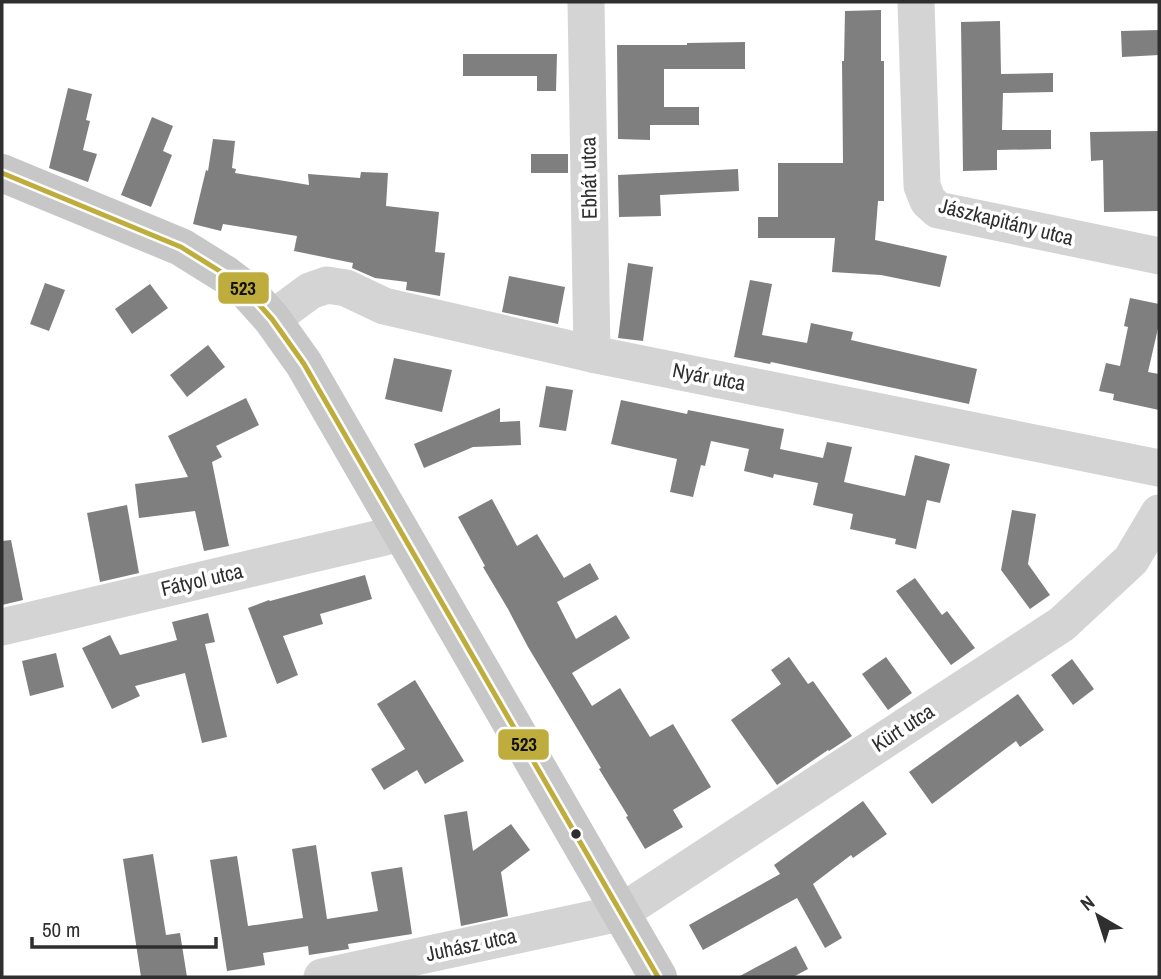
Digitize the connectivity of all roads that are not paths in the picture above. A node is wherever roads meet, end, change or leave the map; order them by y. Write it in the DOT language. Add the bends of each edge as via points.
graph roads {
  1 [pos="586,2"];
  2 [pos="916,2"];
  3 [pos="2,173"];
  4 [pos="1159,256"];
  5 [pos="272,319"];
  6 [pos="592,354"];
  7 [pos="1159,468"];
  8 [pos="1159,513"];
  9 [pos="402,533"];
  10 [pos="2,627"];
  11 [pos="620,913"];
  12 [pos="322,977"];
  13 [pos="658,977"];
  1 -- 6 [label="street, Ebhát utca"];
  2 -- 4 [label="street, Jászkapitány utca" via="922,186 928,201 938,210"];
  3 -- 5 [label="main road" via="181,247 237,283"];
  5 -- 6 [label="street, Nyár utca" via="310,291 327,285 346,288 384,306"];
  5 -- 9 [label="main road" via="304,364"];
  6 -- 7 [label="street, Nyár utca"];
  8 -- 11 [label="street, Kürt utca" via="1131,559 1062,624"];
  9 -- 10 [label="street, Fátyol utca"];
  9 -- 11 [label="main road"];
  11 -- 12 [label="street, Juhász utca"];
  11 -- 13 [label="main road"];
}
